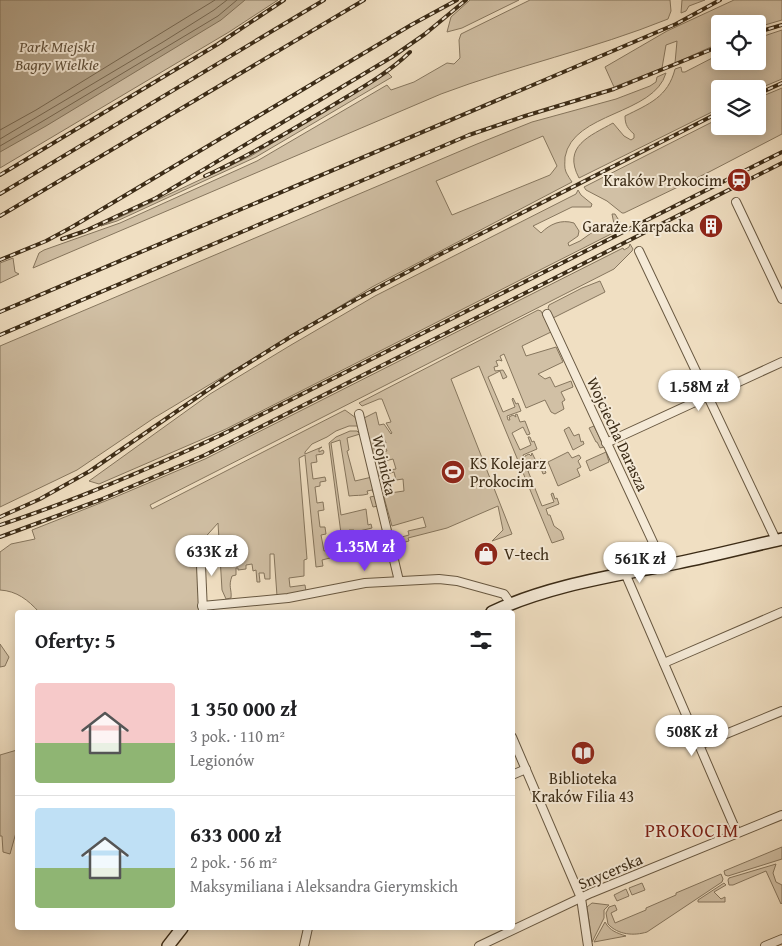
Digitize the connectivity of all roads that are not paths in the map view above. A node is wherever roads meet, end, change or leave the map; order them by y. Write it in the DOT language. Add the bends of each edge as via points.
graph roads {
  1 [pos="736,202"];
  2 [pos="640,251"];
  3 [pos="782,299"];
  4 [pos="547,314"];
  5 [pos="782,362"];
  6 [pos="707,396"];
  7 [pos="359,414"];
  8 [pos="606,443"];
  9 [pos="780,540"];
  10 [pos="200,542"];
  11 [pos="664,566"];
  12 [pos="625,573"];
  13 [pos="398,581"];
  14 [pos="511,604"];
  15 [pos="202,610"];
  16 [pos="497,610"];
  17 [pos="782,612"];
  18 [pos="664,663"];
  19 [pos="782,711"];
  20 [pos="515,743"];
  21 [pos="699,745"];
  22 [pos="526,769"];
  23 [pos="515,774"];
  24 [pos="782,815"];
  25 [pos="737,833"];
  26 [pos="582,898"];
  27 [pos="515,929"];
  28 [pos="180,930"];
  29 [pos="308,930"];
  30 [pos="513,930"];
  31 [pos="782,939"];
  32 [pos="168,946"];
  33 [pos="304,946"];
  34 [pos="479,946"];
  35 [pos="588,946"];
  36 [pos="765,946"];
  1 -- 3 [label="street"];
  2 -- 6 [label="street"];
  4 -- 8 [label="street, Wojciecha Darasza"];
  5 -- 6 [label="street"];
  6 -- 8 [label="street"];
  6 -- 9 [label="street"];
  7 -- 13 [label="street, Wojnicka"];
  8 -- 11 [label="street, Wojciecha Darasza"];
  9 -- 11 [label="street"];
  10 -- 15 [label="street"];
  11 -- 12 [label="street"];
  12 -- 14 [label="street" via="563,587"];
  12 -- 18 [label="street"];
  13 -- 14 [label="street" via="457,581 504,594"];
  13 -- 15 [label="street" via="365,583"];
  14 -- 16 [label="street"];
  17 -- 18 [label="street"];
  18 -- 21 [label="street"];
  19 -- 21 [label="street"];
  20 -- 22 [label="street"];
  21 -- 25 [label="street"];
  22 -- 23 [label="street"];
  22 -- 26 [label="street"];
  24 -- 25 [label="street, Snycerska"];
  25 -- 26 [label="street, Snycerska"];
  26 -- 27 [label="street, Snycerska"];
  26 -- 35 [label="street"];
  28 -- 32 [label="street"];
  29 -- 33 [label="street"];
  30 -- 34 [label="street, Snycerska"];
  31 -- 36 [label="street"];
}
